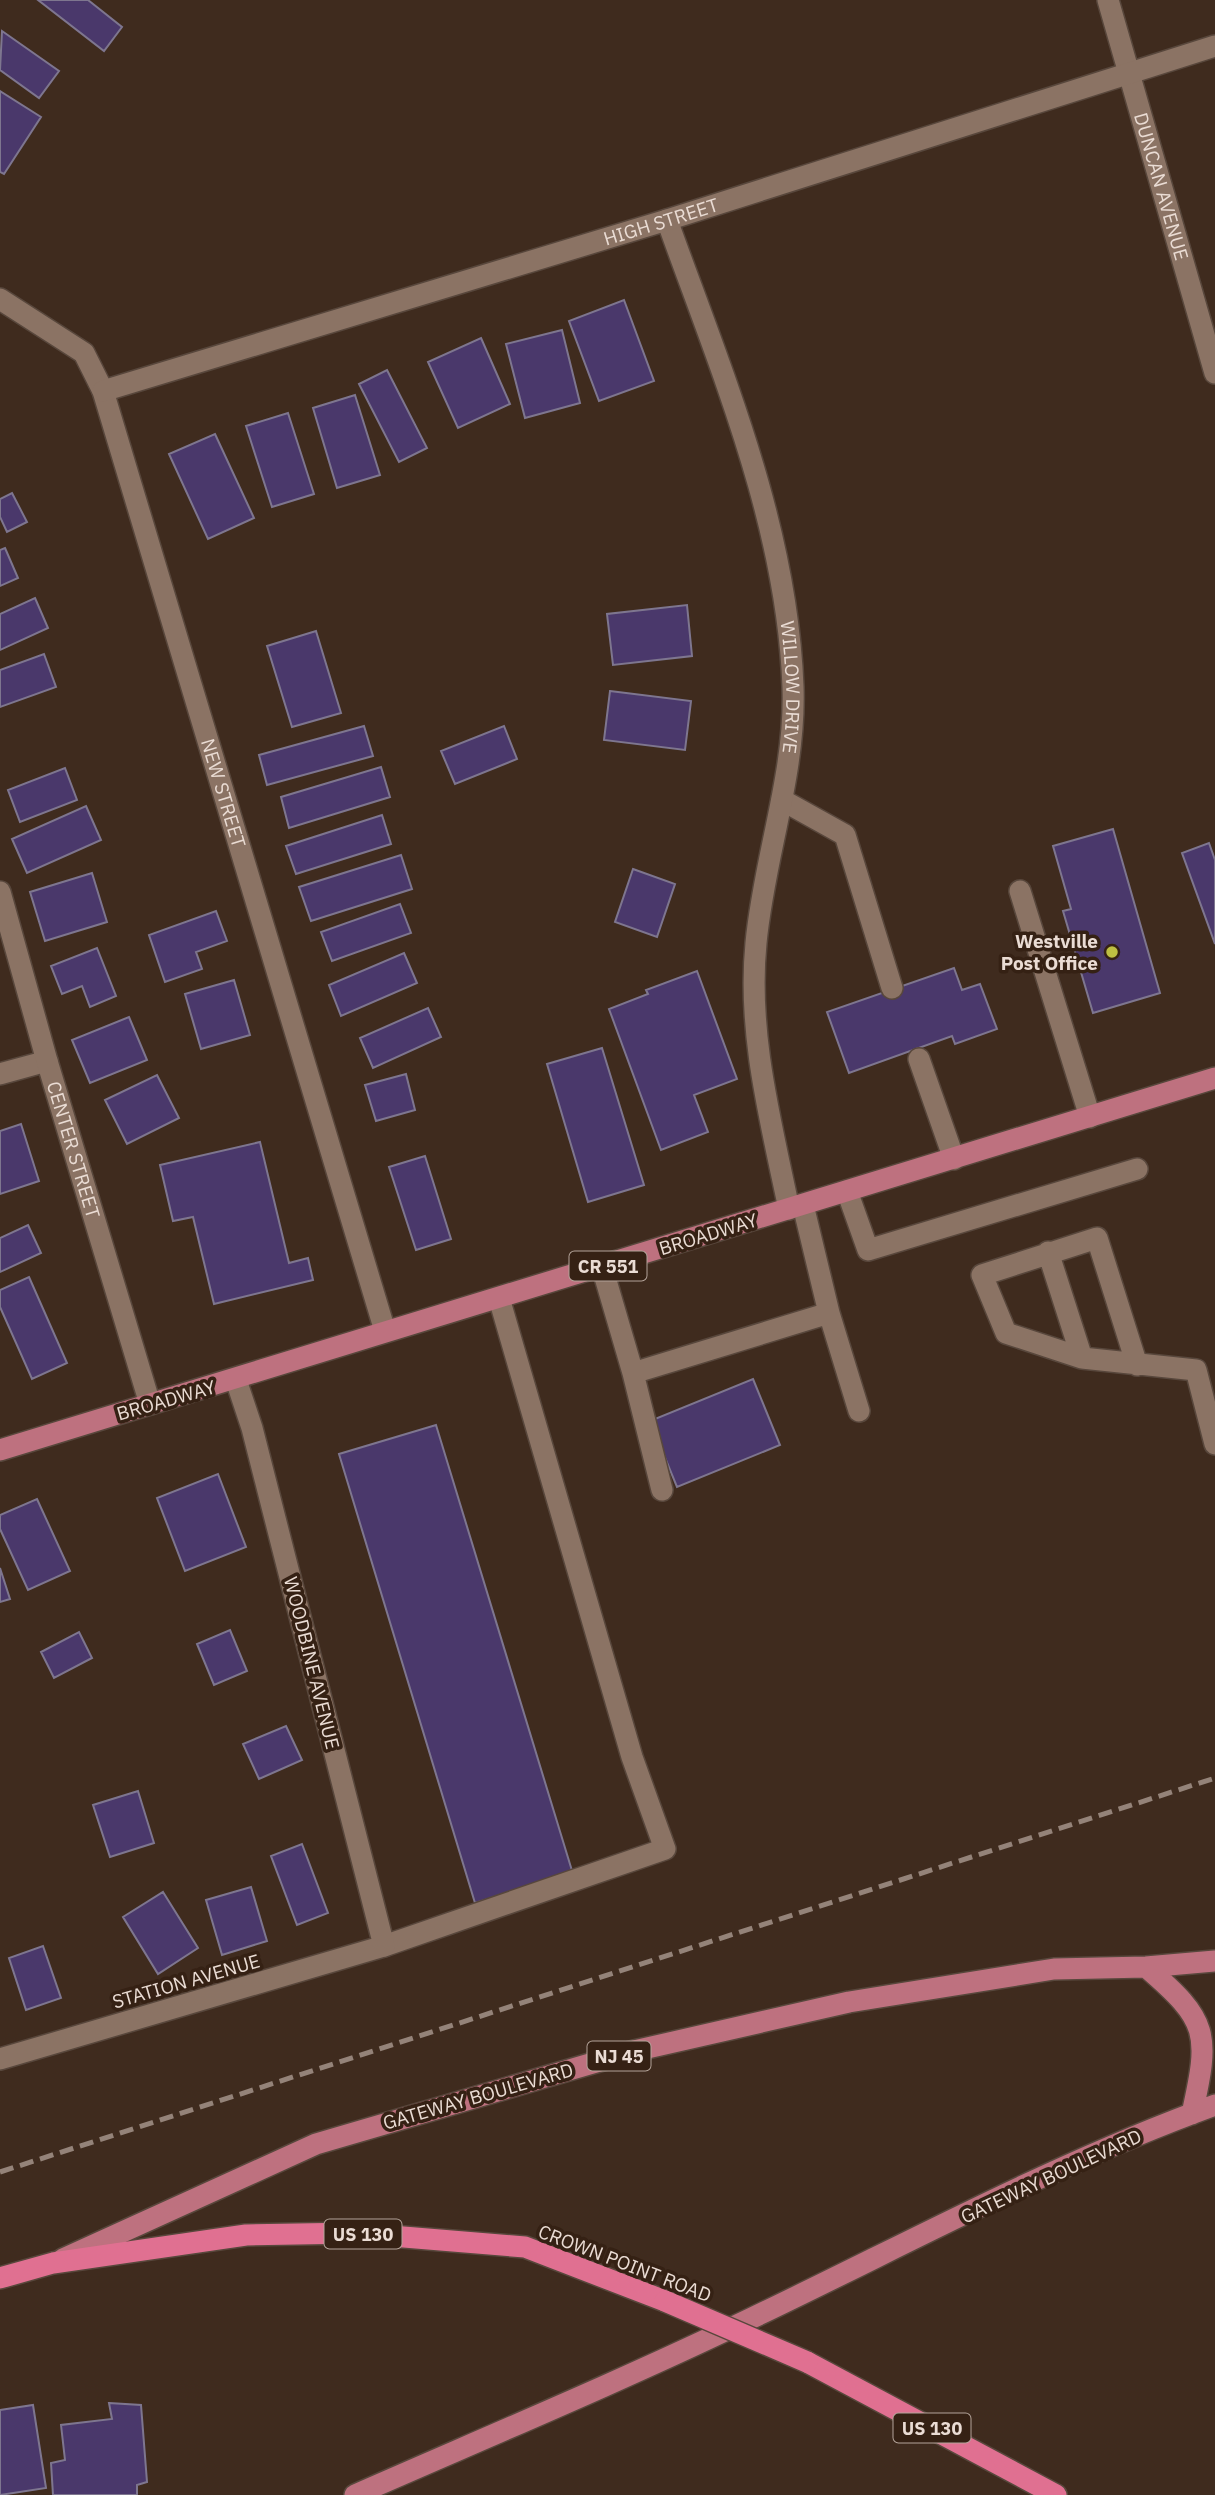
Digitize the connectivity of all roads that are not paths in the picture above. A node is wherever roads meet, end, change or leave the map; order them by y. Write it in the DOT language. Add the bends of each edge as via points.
graph roads {
  1 [pos="1108,0"];
  2 [pos="1215,46"];
  3 [pos="1130,72"];
  4 [pos="667,220"];
  5 [pos="0,299"];
  6 [pos="1215,373"];
  7 [pos="103,391"];
  8 [pos="782,800"];
  9 [pos="1020,891"];
  10 [pos="0,892"];
  11 [pos="892,988"];
  12 [pos="919,1059"];
  13 [pos="47,1061"];
  14 [pos="0,1074"];
  15 [pos="1215,1078"];
  16 [pos="1090,1117"];
  17 [pos="954,1159"];
  18 [pos="1137,1170"];
  19 [pos="847,1191"];
  20 [pos="796,1207"];
  21 [pos="1048,1252"];
  22 [pos="602,1267"];
  23 [pos="499,1298"];
  24 [pos="829,1312"];
  25 [pos="385,1331"];
  26 [pos="1082,1358"];
  27 [pos="1137,1365"];
  28 [pos="633,1373"];
  29 [pos="236,1380"];
  30 [pos="150,1405"];
  31 [pos="859,1411"];
  32 [pos="1215,1444"];
  33 [pos="0,1450"];
  34 [pos="663,1490"];
  35 [pos="384,1946"];
  36 [pos="1215,1961"];
  37 [pos="1146,1967"];
  38 [pos="0,2059"];
  39 [pos="1215,2105"];
  40 [pos="1192,2114"];
  41 [pos="53,2263"];
  42 [pos="0,2278"];
  43 [pos="355,2495"];
  44 [pos="1056,2495"];
  1 -- 3 [label="street, DUNCAN AVENUE"];
  2 -- 3 [label="street, HIGH STREET"];
  3 -- 4 [label="street, HIGH STREET"];
  3 -- 6 [label="street, DUNCAN AVENUE"];
  4 -- 7 [label="street, HIGH STREET"];
  4 -- 8 [label="street, WILLOW DRIVE" via="751,455 770,524 785,603 793,690"];
  5 -- 7 [label="street, NEW STREET" via="84,353"];
  7 -- 25 [label="street, NEW STREET"];
  8 -- 11 [label="street" via="845,835"];
  8 -- 20 [label="street, WILLOW DRIVE" via="761,902 754,982 760,1063"];
  9 -- 16 [label="street"];
  10 -- 13 [label="street, CENTER STREET"];
  12 -- 17 [label="street"];
  13 -- 14 [label="street"];
  13 -- 30 [label="street, CENTER STREET"];
  15 -- 16 [label="main road, BROADWAY / CR 551"];
  16 -- 17 [label="main road, BROADWAY / CR 551"];
  17 -- 19 [label="main road, BROADWAY / CR 551"];
  18 -- 19 [label="street" via="868,1250"];
  19 -- 20 [label="main road, BROADWAY / CR 551"];
  20 -- 22 [label="main road, BROADWAY / CR 551"];
  20 -- 24 [label="street, WILLOW DRIVE"];
  21 -- 26 [label="street"];
  21 -- 26 [label="street" via="982,1275 1006,1333"];
  21 -- 27 [label="street" via="1097,1238"];
  22 -- 23 [label="main road, BROADWAY / CR 551"];
  22 -- 28 [label="street"];
  23 -- 25 [label="main road, BROADWAY / CR 551"];
  23 -- 35 [label="street, STATION AVENUE" via="632,1756 666,1849"];
  24 -- 28 [label="street"];
  24 -- 31 [label="street, WILLOW DRIVE"];
  25 -- 29 [label="main road, BROADWAY / CR 551"];
  26 -- 27 [label="street"];
  27 -- 32 [label="street" via="1196,1370"];
  28 -- 34 [label="street"];
  29 -- 30 [label="main road, BROADWAY / CR 551"];
  29 -- 35 [label="street, WOODBINE AVENUE"];
  30 -- 33 [label="main road, BROADWAY / CR 551"];
  35 -- 38 [label="street, STATION AVENUE"];
  36 -- 37 [label="main road, GATEWAY BOULEVARD / NJ 45"];
  37 -- 40 [label="main road" via="1183,1999 1200,2024 1202,2068"];
  37 -- 41 [label="main road, GATEWAY BOULEVARD / NJ 45" via="1054,1969 849,2001 634,2051 316,2144"];
  39 -- 40 [label="main road, GATEWAY BOULEVARD"];
  40 -- 43 [label="main road, GATEWAY BOULEVARD" via="1074,2162 750,2319"];
  41 -- 42 [label="highway, US 130"];
  41 -- 44 [label="highway, CROWN POINT ROAD / US 130, bridge" via="246,2235 355,2233 525,2247 807,2362"];
}
